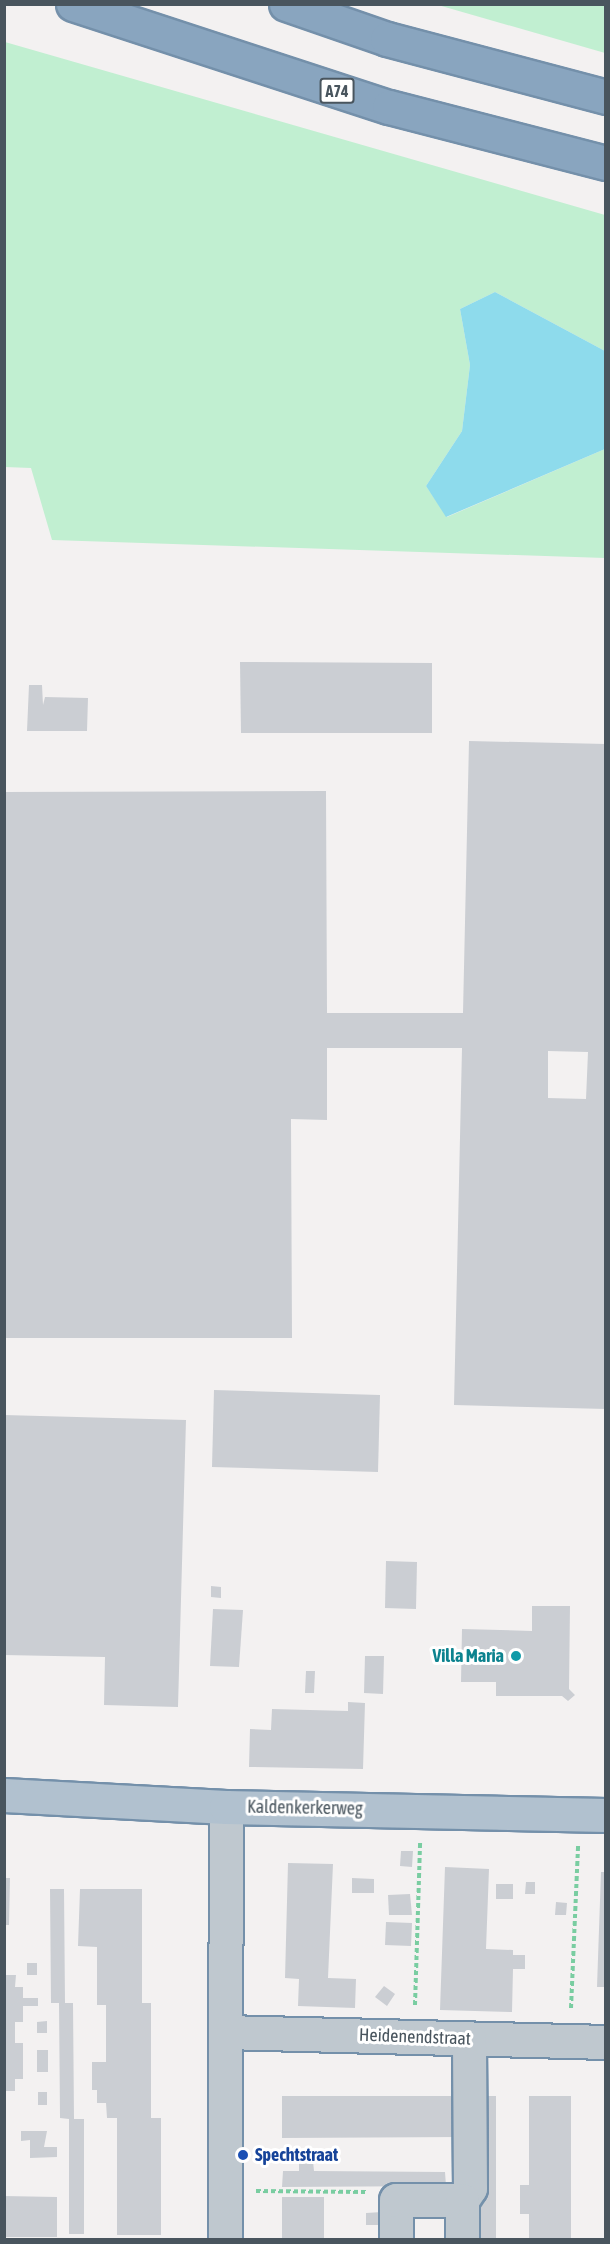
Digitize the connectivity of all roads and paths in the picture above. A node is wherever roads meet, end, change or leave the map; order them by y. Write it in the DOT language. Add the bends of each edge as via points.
graph roads {
  1 [pos="73,4"];
  2 [pos="286,4"];
  3 [pos="606,97"];
  4 [pos="606,163"];
  5 [pos="4,1795"];
  6 [pos="226,1807"];
  7 [pos="421,1811"];
  8 [pos="592,1815"];
  9 [pos="225,2032"];
  10 [pos="415,2037"];
  11 [pos="469,2038"];
  12 [pos="570,2041"];
  13 [pos="606,2042"];
  14 [pos="225,2191"];
  15 [pos="396,2200"];
  16 [pos="462,2200"];
  17 [pos="225,2240"];
  18 [pos="396,2240"];
  19 [pos="462,2240"];
  1 -- 4 [label="highway, A74" via="389,107"];
  2 -- 3 [label="highway" via="387,39"];
  5 -- 6 [label="main road, Kaldenkerkerweg"];
  6 -- 7 [label="main road, Kaldenkerkerweg"];
  6 -- 9 [label="street"];
  7 -- 8 [label="main road, Kaldenkerkerweg"];
  7 -- 10 [label="path"];
  8 -- 12 [label="path"];
  9 -- 10 [label="street, Heidenendstraat"];
  9 -- 14 [label="street"];
  10 -- 11 [label="street, Heidenendstraat"];
  11 -- 12 [label="street, Heidenendstraat"];
  11 -- 16 [label="street" via="471,2188"];
  12 -- 13 [label="street, Heidenendstraat"];
  14 -- 15 [label="path" via="384,2192"];
  14 -- 17 [label="street"];
  15 -- 16 [label="street"];
  15 -- 18 [label="street"];
  16 -- 19 [label="street"];
}
